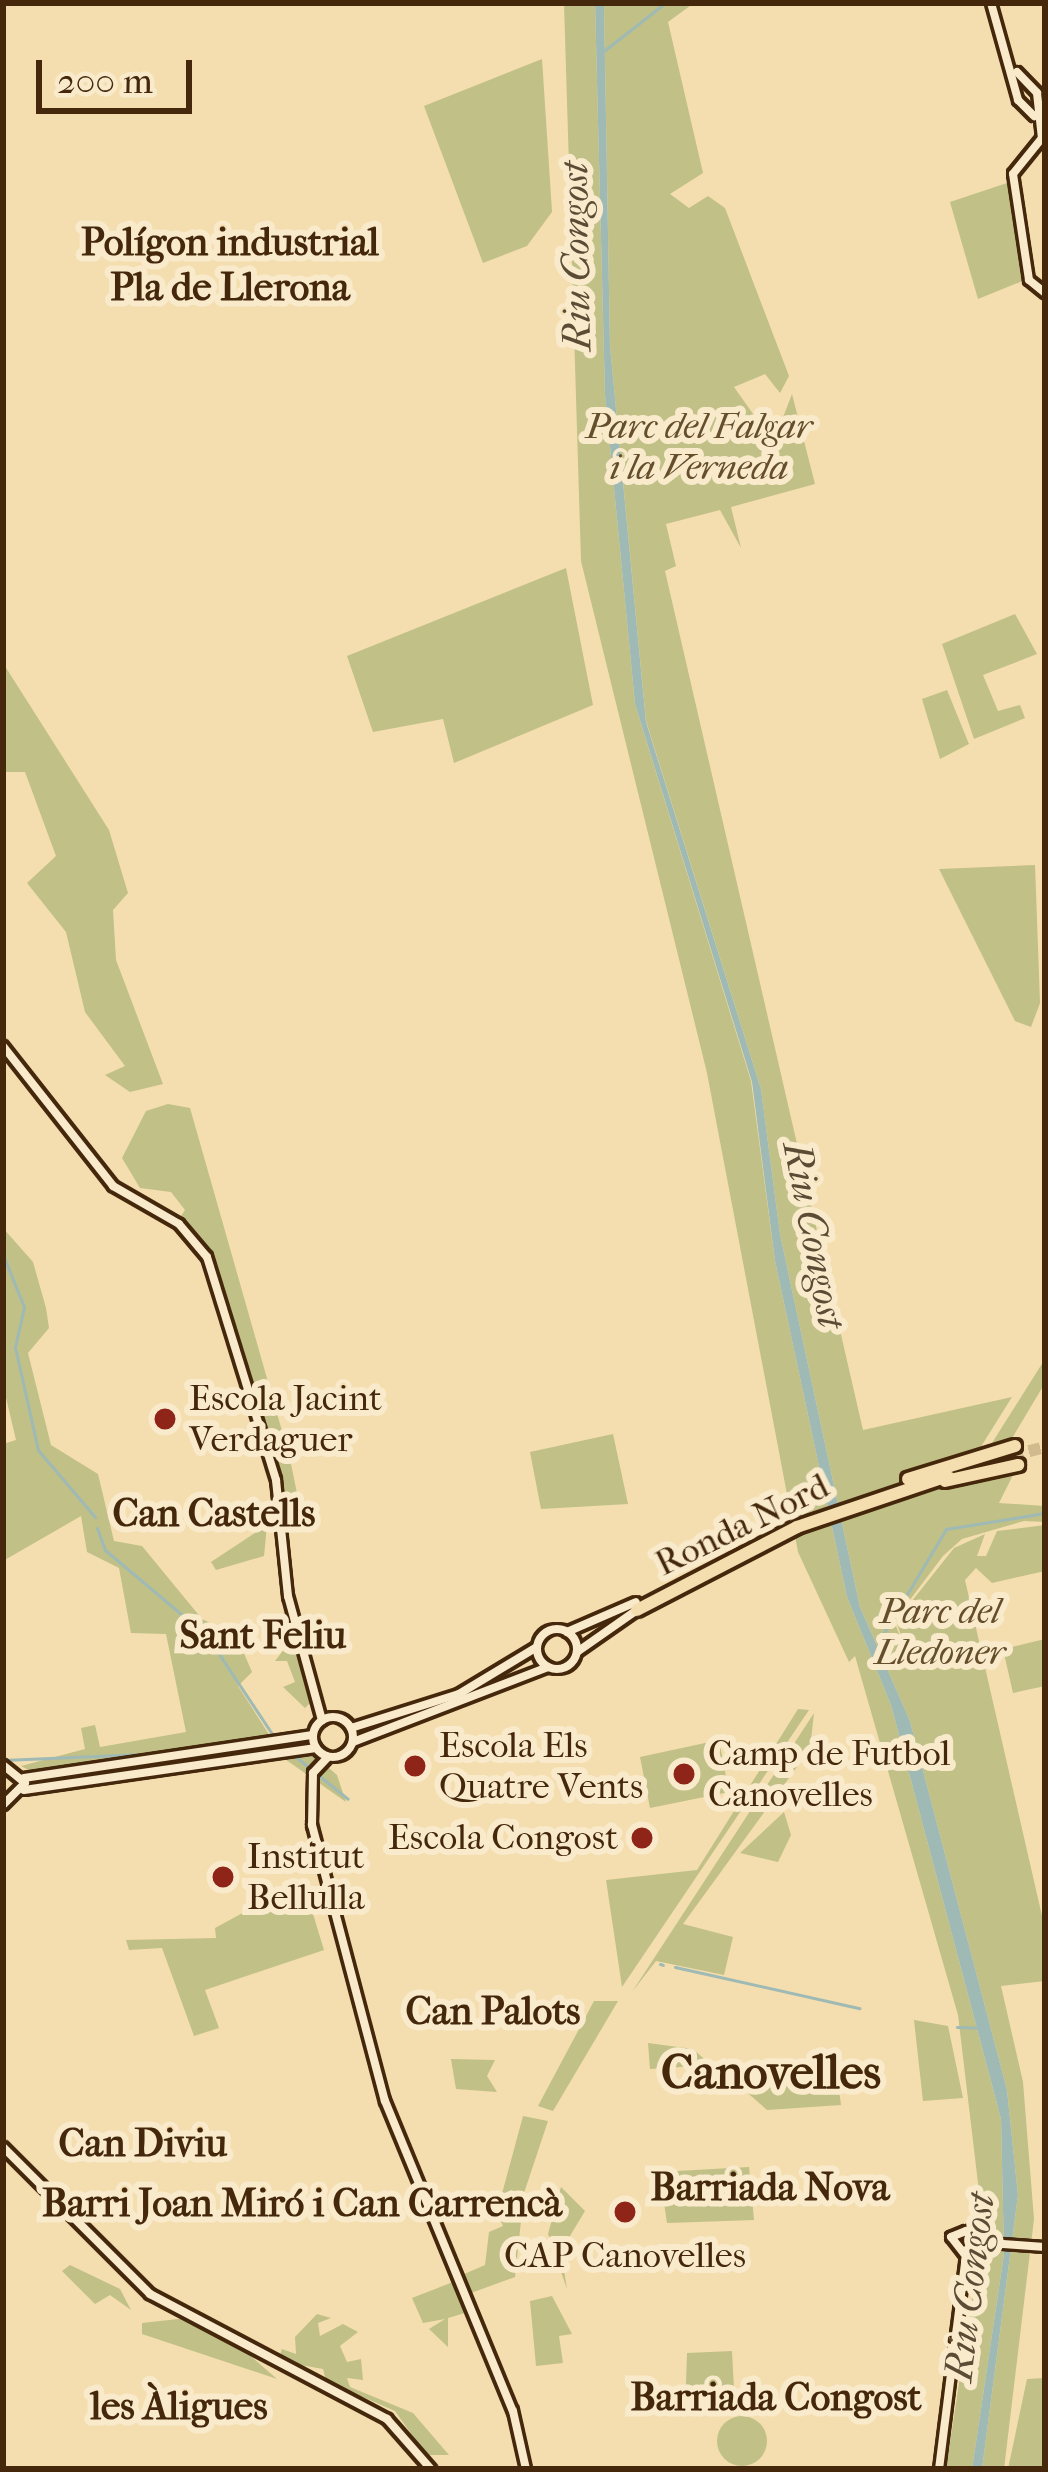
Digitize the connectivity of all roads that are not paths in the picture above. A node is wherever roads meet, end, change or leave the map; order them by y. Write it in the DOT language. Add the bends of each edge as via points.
graph roads {
  1 [pos="991,3"];
  2 [pos="1017,72"];
  3 [pos="1029,84"];
  4 [pos="1018,89"];
  5 [pos="1036,99"];
  6 [pos="1022,104"];
  7 [pos="1036,120"];
  8 [pos="1045,293"];
  9 [pos="3,1046"];
  10 [pos="1015,1446"];
  11 [pos="1018,1465"];
  12 [pos="948,1474"];
  13 [pos="890,1489"];
  14 [pos="636,1606"];
  15 [pos="567,1632"];
  16 [pos="537,1647"];
  17 [pos="576,1654"];
  18 [pos="548,1667"];
  19 [pos="322,1720"];
  20 [pos="351,1727"];
  21 [pos="313,1735"];
  22 [pos="353,1742"];
  23 [pos="279,1747"];
  24 [pos="316,1748"];
  25 [pos="328,1757"];
  26 [pos="3,1766"];
  27 [pos="24,1778"];
  28 [pos="24,1790"];
  29 [pos="3,1805"];
  30 [pos="3,2146"];
  31 [pos="979,2242"];
  32 [pos="1041,2247"];
  33 [pos="966,2256"];
  34 [pos="431,2469"];
  35 [pos="526,2469"];
  36 [pos="939,2469"];
  1 -- 2 [label="street"];
  2 -- 3 [label="street"];
  2 -- 4 [label="street"];
  3 -- 4 [label="street"];
  3 -- 5 [label="street"];
  4 -- 6 [label="street"];
  5 -- 6 [label="street"];
  5 -- 7 [label="street"];
  6 -- 7 [label="street"];
  7 -- 8 [label="street" via="1042,138 1013,175 1029,280"];
  9 -- 19 [label="street" via="112,1186 179,1224 207,1257 275,1480 285,1583"];
  10 -- 13 [label="highway"];
  11 -- 13 [label="highway"];
  12 -- 13 [label="highway, Ronda Nord"];
  13 -- 14 [label="highway, Ronda Nord" via="777,1532"];
  14 -- 15 [label="street, Ronda Nord"];
  14 -- 17 [label="street, Ronda Nord"];
  15 -- 16 [label="street, Ronda Nord" via="547,1632"];
  15 -- 17 [label="street"];
  16 -- 18 [label="street"];
  16 -- 20 [label="street" via="459,1694"];
  17 -- 18 [label="street, Ronda Nord"];
  18 -- 22 [label="street"];
  19 -- 20 [label="street"];
  19 -- 21 [label="street"];
  20 -- 22 [label="street"];
  21 -- 23 [label="street"];
  21 -- 24 [label="street"];
  22 -- 25 [label="street"];
  23 -- 24 [label="street"];
  23 -- 27 [label="street"];
  23 -- 28 [label="street"];
  24 -- 25 [label="street"];
  25 -- 35 [label="street" via="317,1766 312,1825 362,2018"];
  26 -- 27 [label="street"];
  27 -- 28 [label="street"];
  28 -- 29 [label="street"];
  30 -- 34 [label="street" via="150,2294 387,2420"];
  31 -- 32 [label="street"];
  31 -- 33 [label="street"];
  31 -- 33 [label="street" via="966,2231 951,2237"];
  33 -- 36 [label="street"];
}
